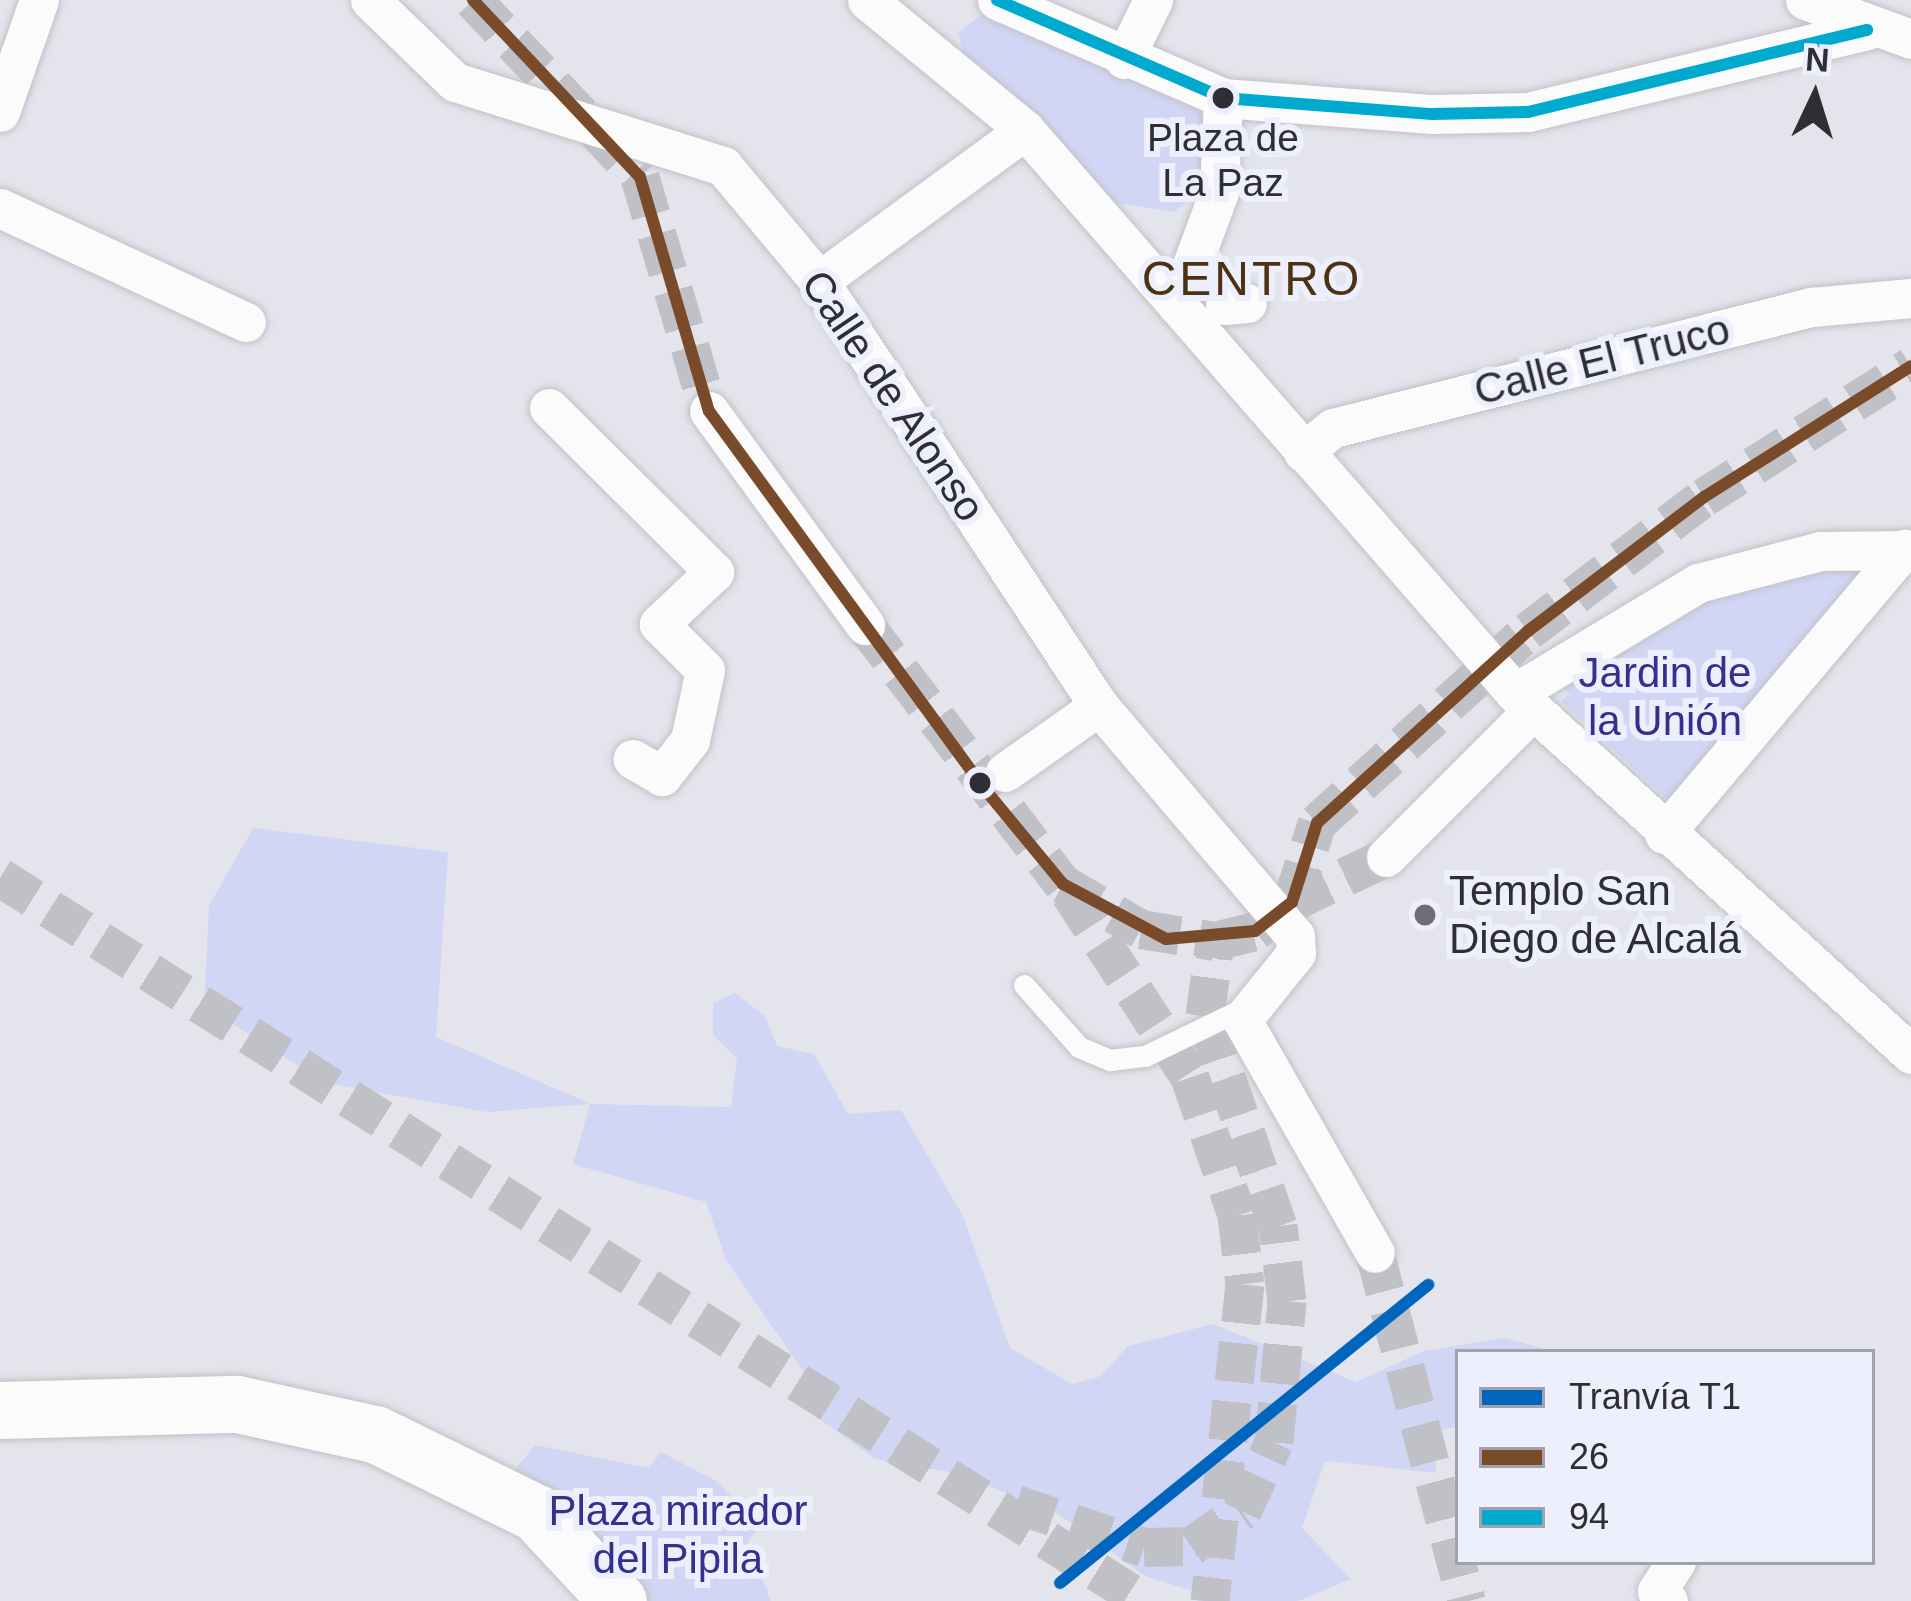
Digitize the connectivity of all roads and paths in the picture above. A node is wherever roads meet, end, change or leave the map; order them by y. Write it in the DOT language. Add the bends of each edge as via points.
graph roads {
  1 [pos="38,0"];
  2 [pos="370,0"];
  3 [pos="867,0"];
  4 [pos="997,0"];
  5 [pos="1154,0"];
  6 [pos="1805,0"];
  7 [pos="1868,30"];
  8 [pos="1911,39"];
  9 [pos="1124,58"];
  10 [pos="1223,98"];
  11 [pos="0,112"];
  12 [pos="1025,130"];
  13 [pos="0,208"];
  14 [pos="819,281"];
  15 [pos="1911,298"];
  16 [pos="1177,305"];
  17 [pos="246,322"];
  18 [pos="549,408"];
  19 [pos="709,411"];
  20 [pos="1303,452"];
  21 [pos="1908,550"];
  22 [pos="865,625"];
  23 [pos="1524,701"];
  24 [pos="1099,706"];
  25 [pos="633,759"];
  26 [pos="1006,772"];
  27 [pos="1664,834"];
  28 [pos="1386,857"];
  29 [pos="1024,985"];
  30 [pos="1242,1009"];
  31 [pos="1911,1054"];
  32 [pos="1375,1253"];
  33 [pos="0,1410"];
  34 [pos="1674,1565"];
  35 [pos="618,1601"];
  36 [pos="1668,1601"];
  1 -- 11 [label="street"];
  2 -- 14 [label="street, Calle de Alonso" via="455,82 723,166"];
  3 -- 12 [label="street"];
  4 -- 9 [label="street"];
  5 -- 9 [label="street"];
  6 -- 7 [label="street"];
  7 -- 8 [label="street"];
  7 -- 10 [label="street" via="1528,112"];
  9 -- 10 [label="street"];
  10 -- 16 [label="street" via="1219,192"];
  12 -- 14 [label="street"];
  12 -- 16 [label="street"];
  13 -- 17 [label="street"];
  14 -- 24 [label="street, Calle de Alonso"];
  15 -- 20 [label="street, Calle El Truco" via="1812,307 1333,428"];
  16 -- 20 [label="street"];
  18 -- 25 [label="street" via="713,572 659,624 705,670 690,740 662,776"];
  19 -- 22 [label="street"];
  20 -- 23 [label="street"];
  21 -- 23 [label="street" via="1762,560 1698,583"];
  21 -- 27 [label="street"];
  23 -- 27 [label="street"];
  23 -- 28 [label="street"];
  24 -- 26 [label="street"];
  24 -- 30 [label="street, Calle de Alonso" via="1298,948"];
  27 -- 31 [label="street"];
  29 -- 30 [label="lane" via="1079,1047 1110,1060 1145,1056"];
  30 -- 32 [label="street"];
  33 -- 35 [label="street" via="237,1404 376,1434 536,1513"];
  34 -- 36 [label="street" via="1657,1591"];
}
